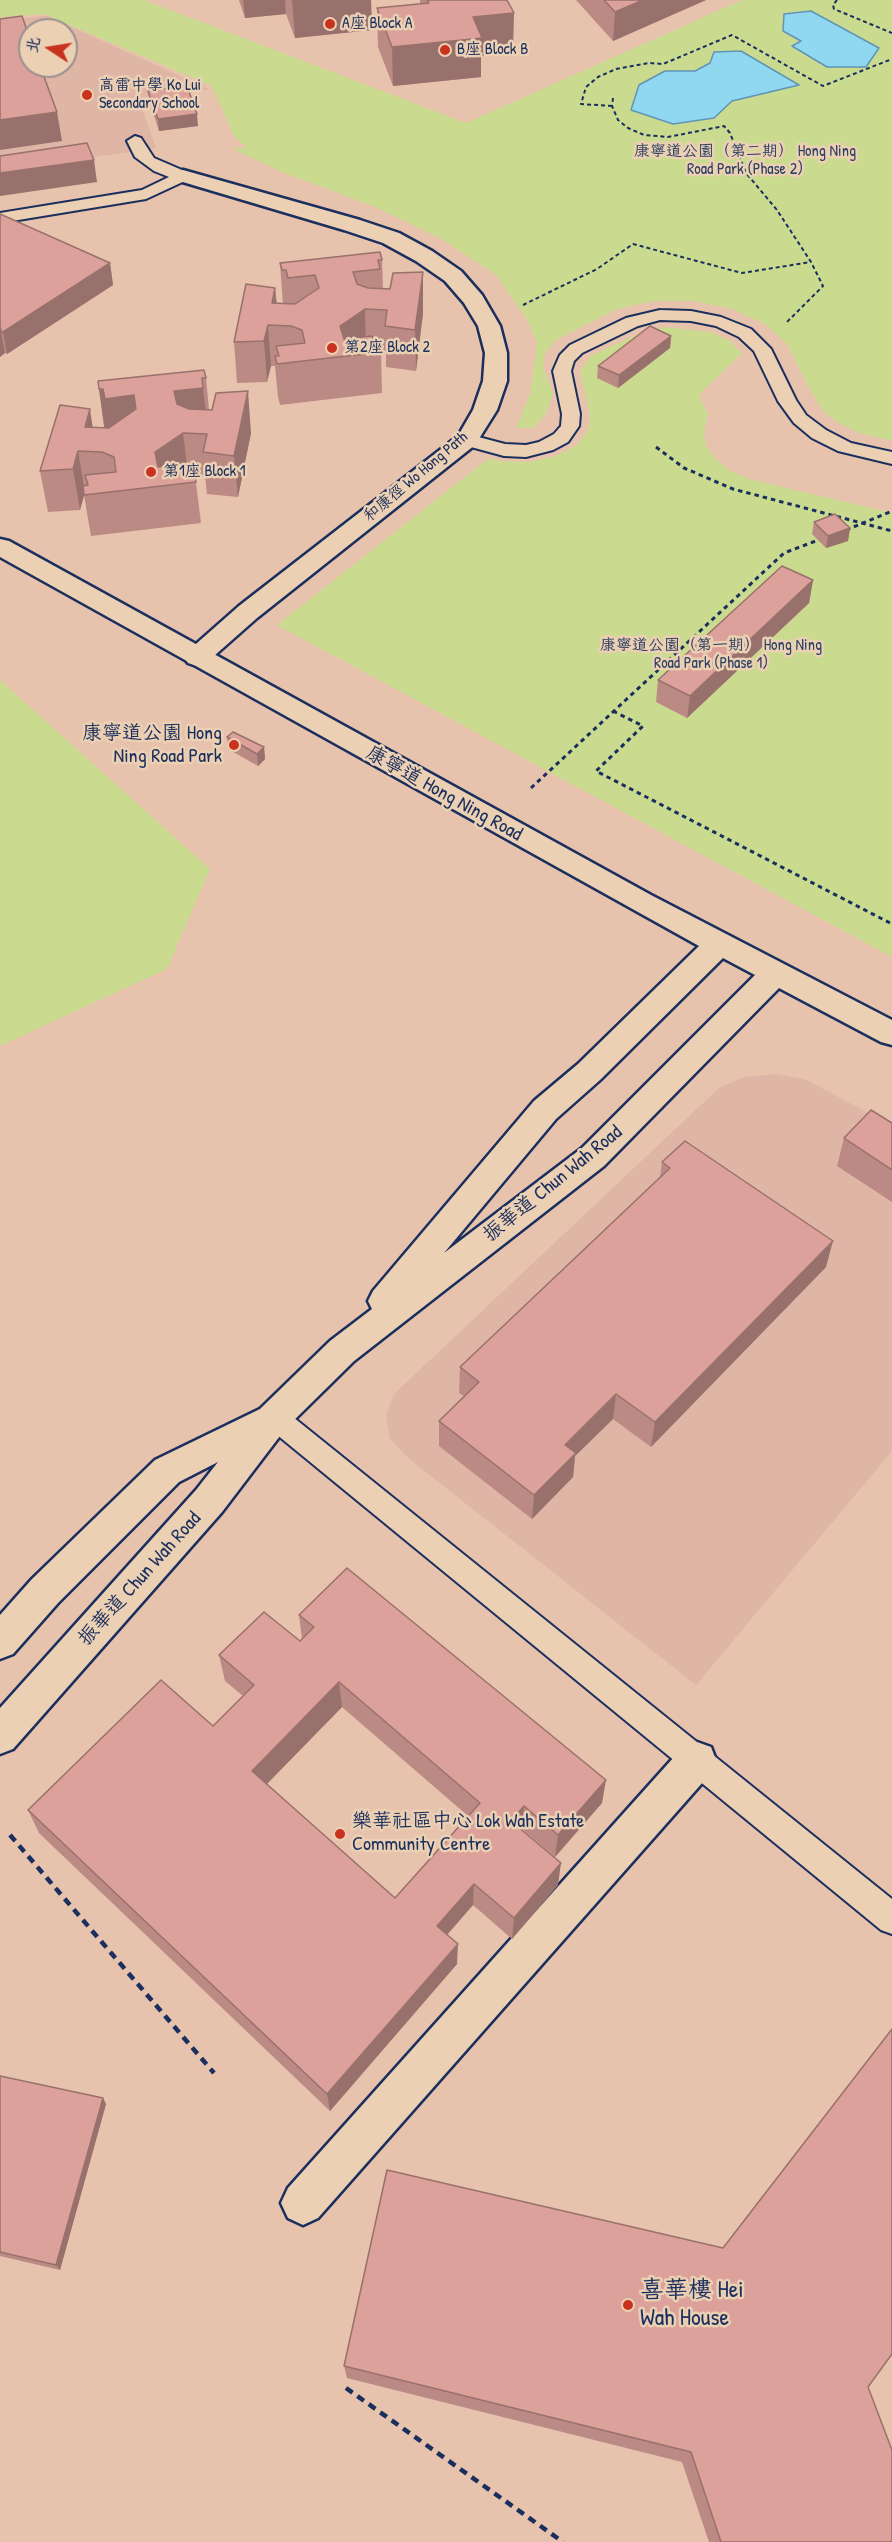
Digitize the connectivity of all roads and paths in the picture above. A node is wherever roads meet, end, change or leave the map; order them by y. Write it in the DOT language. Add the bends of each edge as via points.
graph roads {
  1 [pos="837,0"];
  2 [pos="892,33"];
  3 [pos="892,59"];
  4 [pos="613,98"];
  5 [pos="612,106"];
  6 [pos="135,141"];
  7 [pos="183,176"];
  8 [pos="0,218"];
  9 [pos="811,262"];
  10 [pos="522,306"];
  11 [pos="784,325"];
  12 [pos="466,440"];
  13 [pos="656,447"];
  14 [pos="892,458"];
  15 [pos="892,511"];
  16 [pos="892,531"];
  17 [pos="839,533"];
  18 [pos="828,537"];
  19 [pos="0,547"];
  20 [pos="197,657"];
  21 [pos="613,711"];
  22 [pos="531,788"];
  23 [pos="892,924"];
  24 [pos="719,944"];
  25 [pos="775,974"];
  26 [pos="892,1034"];
  27 [pos="342,1351"];
  28 [pos="274,1417"];
  29 [pos="0,1642"];
  30 [pos="0,1736"];
  31 [pos="697,1760"];
  32 [pos="10,1835"];
  33 [pos="892,1919"];
  34 [pos="214,2073"];
  35 [pos="303,2203"];
  36 [pos="346,2388"];
  37 [pos="563,2542"];
  1 -- 2 [label="path" via="834,9"];
  3 -- 5 [label="path" via="823,86 732,35 663,64 643,63 616,69 586,87 581,104"];
  4 -- 5 [label="path"];
  5 -- 9 [label="path" via="618,120 644,135 668,137 724,126 746,173 777,210"];
  6 -- 7 [label="lane" via="148,161"];
  7 -- 8 [label="lane" via="146,194"];
  7 -- 12 [label="main road, 和康徑 Wo Hong Path" via="391,238 453,276 474,300 489,326 496,353 495,381"];
  9 -- 10 [label="path" via="742,273 633,244 597,269"];
  9 -- 11 [label="path" via="823,286"];
  12 -- 14 [label="lane" via="526,451 561,438 570,426 571,414 562,371 566,359 576,349 632,322 660,315 691,316 721,322 745,333 762,349 787,402 819,434 845,447"];
  12 -- 20 [label="main road, 和康徑 Wo Hong Path" via="248,612"];
  13 -- 16 [label="path" via="684,468 733,489"];
  15 -- 17 [label="path, bridge"];
  18 -- 21 [label="path" via="784,553"];
  19 -- 20 [label="main road, 康寧道 Hong Ning Road"];
  20 -- 24 [label="main road, 康寧道 Hong Ning Road"];
  21 -- 22 [label="path"];
  21 -- 23 [label="path" via="643,726 596,771"];
  24 -- 25 [label="main road, 康寧道 Hong Ning Road"];
  24 -- 27 [label="main road, 振華道 Chun Wah Road" via="546,1110"];
  25 -- 26 [label="main road, 康寧道 Hong Ning Road"];
  25 -- 27 [label="main road, 振華道 Chun Wah Road" via="593,1156"];
  27 -- 28 [label="main road, 振華道 Chun Wah Road"];
  28 -- 29 [label="main road, 振華道 Chun Wah Road" via="167,1471 45,1591"];
  28 -- 30 [label="main road, 振華道 Chun Wah Road" via="209,1501"];
  28 -- 31 [label="lane"];
  31 -- 33 [label="lane"];
  31 -- 35 [label="main road"];
  32 -- 34 [label="path"];
  36 -- 37 [label="path"];
}
